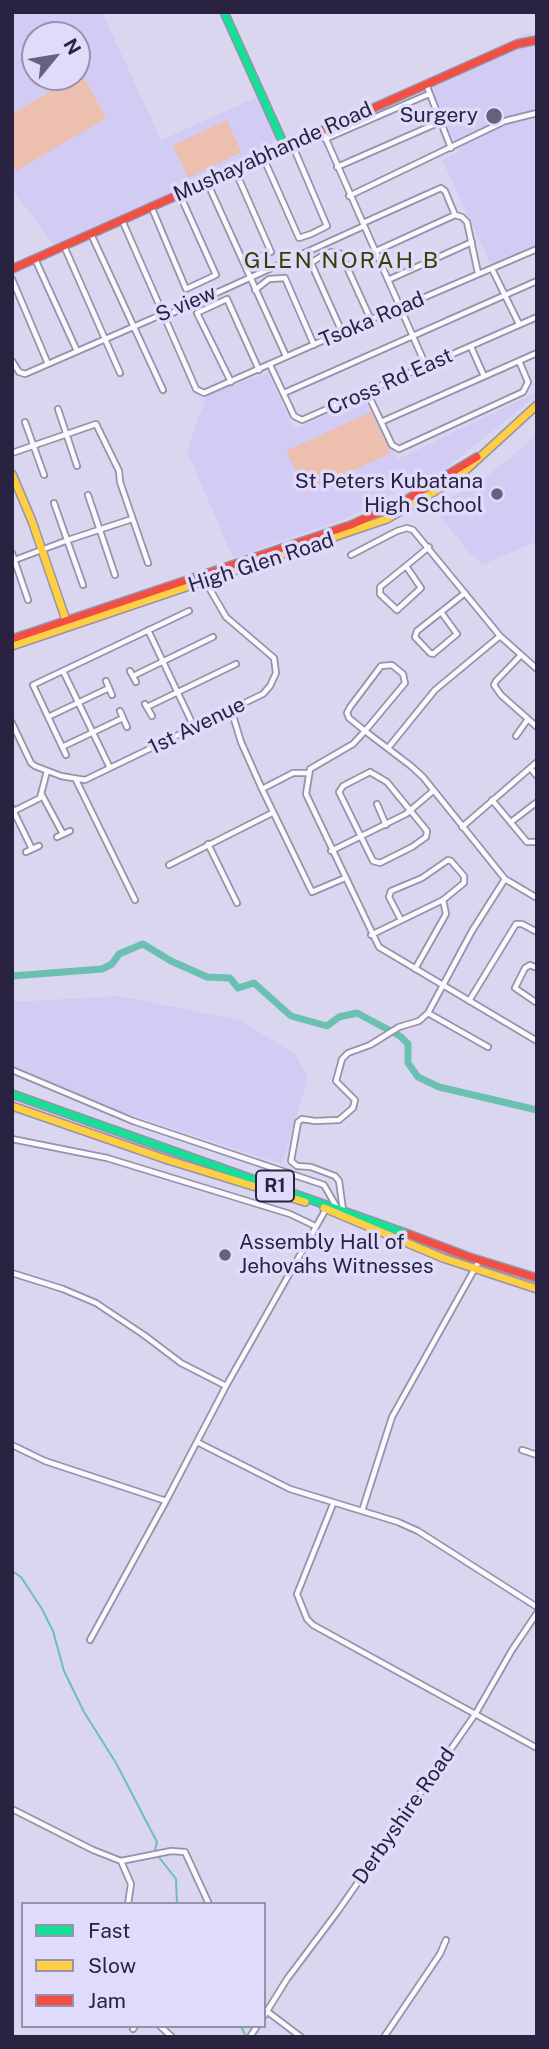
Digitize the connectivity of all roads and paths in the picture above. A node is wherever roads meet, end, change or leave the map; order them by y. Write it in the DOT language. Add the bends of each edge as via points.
graph roads {
  1 [pos="224,12"];
  2 [pos="537,40"];
  3 [pos="426,84"];
  4 [pos="429,94"];
  5 [pos="537,113"];
  6 [pos="440,122"];
  7 [pos="321,130"];
  8 [pos="325,139"];
  9 [pos="288,146"];
  10 [pos="451,148"];
  11 [pos="263,157"];
  12 [pos="337,167"];
  13 [pos="235,170"];
  14 [pos="207,182"];
  15 [pos="179,194"];
  16 [pos="349,196"];
  17 [pos="151,206"];
  18 [pos="455,215"];
  19 [pos="121,219"];
  20 [pos="363,224"];
  21 [pos="91,234"];
  22 [pos="472,242"];
  23 [pos="64,246"];
  24 [pos="537,249"];
  25 [pos="376,250"];
  26 [pos="34,259"];
  27 [pos="244,263"];
  28 [pos="12,269"];
  29 [pos="492,269"];
  30 [pos="478,274"];
  31 [pos="249,276"];
  32 [pos="12,279"];
  33 [pos="388,280"];
  34 [pos="537,281"];
  35 [pos="255,290"];
  36 [pos="505,295"];
  37 [pos="398,307"];
  38 [pos="163,314"];
  39 [pos="537,317"];
  40 [pos="371,320"];
  41 [pos="519,324"];
  42 [pos="132,327"];
  43 [pos="342,332"];
  44 [pos="412,336"];
  45 [pos="105,339"];
  46 [pos="314,345"];
  47 [pos="471,346"];
  48 [pos="76,351"];
  49 [pos="537,352"];
  50 [pos="286,356"];
  51 [pos="12,361"];
  52 [pos="519,361"];
  53 [pos="48,364"];
  54 [pos="270,365"];
  55 [pos="426,366"];
  56 [pos="258,370"];
  57 [pos="120,373"];
  58 [pos="484,376"];
  59 [pos="231,382"];
  60 [pos="163,390"];
  61 [pos="284,393"];
  62 [pos="367,393"];
  63 [pos="537,405"];
  64 [pos="58,409"];
  65 [pos="25,422"];
  66 [pos="381,422"];
  67 [pos="66,434"];
  68 [pos="33,445"];
  69 [pos="12,453"];
  70 [pos="77,466"];
  71 [pos="12,474"];
  72 [pos="44,475"];
  73 [pos="88,495"];
  74 [pos="54,503"];
  75 [pos="132,519"];
  76 [pos="100,530"];
  77 [pos="68,540"];
  78 [pos="429,547"];
  79 [pos="42,549"];
  80 [pos="12,553"];
  81 [pos="351,555"];
  82 [pos="14,560"];
  83 [pos="148,563"];
  84 [pos="405,566"];
  85 [pos="115,575"];
  86 [pos="203,578"];
  87 [pos="83,585"];
  88 [pos="465,593"];
  89 [pos="28,600"];
  90 [pos="189,611"];
  91 [pos="442,612"];
  92 [pos="67,624"];
  93 [pos="148,630"];
  94 [pos="500,636"];
  95 [pos="213,637"];
  96 [pos="12,639"];
  97 [pos="12,646"];
  98 [pos="521,655"];
  99 [pos="164,661"];
  100 [pos="236,664"];
  101 [pos="537,669"];
  102 [pos="63,671"];
  103 [pos="106,681"];
  104 [pos="136,682"];
  105 [pos="109,688"];
  106 [pos="178,692"];
  107 [pos="112,695"];
  108 [pos="78,702"];
  109 [pos="231,709"];
  110 [pos="120,711"];
  111 [pos="152,716"];
  112 [pos="48,717"];
  113 [pos="123,718"];
  114 [pos="528,719"];
  115 [pos="12,723"];
  116 [pos="127,727"];
  117 [pos="194,727"];
  118 [pos="537,727"];
  119 [pos="365,731"];
  120 [pos="94,733"];
  121 [pos="516,736"];
  122 [pos="62,747"];
  123 [pos="388,748"];
  124 [pos="66,755"];
  125 [pos="537,762"];
  126 [pos="110,768"];
  127 [pos="530,769"];
  128 [pos="47,771"];
  129 [pos="308,774"];
  130 [pos="537,776"];
  131 [pos="76,780"];
  132 [pos="262,789"];
  133 [pos="433,791"];
  134 [pos="42,795"];
  135 [pos="492,800"];
  136 [pos="537,802"];
  137 [pos="377,804"];
  138 [pos="13,810"];
  139 [pos="410,811"];
  140 [pos="272,813"];
  141 [pos="511,822"];
  142 [pos="386,825"];
  143 [pos="462,827"];
  144 [pos="70,831"];
  145 [pos="360,838"];
  146 [pos="537,842"];
  147 [pos="208,844"];
  148 [pos="39,846"];
  149 [pos="32,849"];
  150 [pos="331,851"];
  151 [pos="26,852"];
  152 [pos="169,865"];
  153 [pos="345,877"];
  154 [pos="505,880"];
  155 [pos="537,898"];
  156 [pos="135,900"];
  157 [pos="443,900"];
  158 [pos="237,903"];
  159 [pos="401,920"];
  160 [pos="537,932"];
  161 [pos="372,935"];
  162 [pos="537,968"];
  163 [pos="415,969"];
  164 [pos="441,986"];
  165 [pos="469,1001"];
  166 [pos="537,1003"];
  167 [pos="428,1013"];
  168 [pos="537,1041"];
  169 [pos="488,1047"];
  170 [pos="12,1070"];
  171 [pos="12,1094"];
  172 [pos="12,1107"];
  173 [pos="12,1139"];
  174 [pos="340,1208"];
  175 [pos="326,1209"];
  176 [pos="315,1226"];
  177 [pos="480,1261"];
  178 [pos="474,1269"];
  179 [pos="12,1273"];
  180 [pos="537,1278"];
  181 [pos="537,1289"];
  182 [pos="226,1386"];
  183 [pos="197,1442"];
  184 [pos="12,1446"];
  185 [pos="522,1450"];
  186 [pos="537,1455"];
  187 [pos="166,1501"];
  188 [pos="333,1504"];
  189 [pos="362,1511"];
  190 [pos="537,1607"];
  191 [pos="537,1613"];
  192 [pos="90,1640"];
  193 [pos="476,1713"];
  194 [pos="537,1748"];
  195 [pos="12,1809"];
  196 [pos="121,1861"];
  197 [pos="128,1902"];
  198 [pos="208,1902"];
  199 [pos="446,1940"];
  200 [pos="266,2011"];
  201 [pos="266,2013"];
  202 [pos="301,2037"];
  203 [pos="384,2037"];
  1 -- 9 [label="main road"];
  2 -- 3 [label="main road, Mushayabhande Road" via="517,44"];
  3 -- 4 [label="street"];
  3 -- 7 [label="main road, Mushayabhande Road"];
  4 -- 6 [label="street"];
  4 -- 8 [label="street"];
  5 -- 10 [label="street" via="514,118"];
  6 -- 10 [label="street"];
  6 -- 12 [label="street"];
  7 -- 8 [label="street"];
  7 -- 9 [label="main road, Mushayabhande Road"];
  8 -- 12 [label="street"];
  9 -- 11 [label="main road, Mushayabhande Road"];
  9 -- 11 [label="street" via="327,226 299,238"];
  10 -- 16 [label="street"];
  11 -- 13 [label="main road, Mushayabhande Road"];
  12 -- 16 [label="street"];
  13 -- 14 [label="main road, Mushayabhande Road"];
  13 -- 27 [label="street" via="271,251"];
  14 -- 15 [label="main road, Mushayabhande Road"];
  14 -- 27 [label="street"];
  15 -- 17 [label="main road, Mushayabhande Road"];
  15 -- 17 [label="street" via="216,275 187,289"];
  16 -- 20 [label="street"];
  17 -- 19 [label="main road, Mushayabhande Road"];
  18 -- 20 [label="street, S view" via="445,191 438,188"];
  18 -- 22 [label="street" via="467,222"];
  18 -- 25 [label="street"];
  19 -- 21 [label="main road, Mushayabhande Road"];
  19 -- 38 [label="street"];
  20 -- 25 [label="street"];
  20 -- 31 [label="street, S view"];
  21 -- 23 [label="main road, Mushayabhande Road"];
  21 -- 42 [label="street"];
  22 -- 30 [label="street"];
  22 -- 33 [label="street"];
  23 -- 26 [label="main road, Mushayabhande Road"];
  23 -- 45 [label="street"];
  24 -- 29 [label="street, Tsoka Road"];
  25 -- 33 [label="street"];
  26 -- 28 [label="main road, Mushayabhande Road"];
  26 -- 48 [label="street"];
  27 -- 31 [label="street"];
  29 -- 30 [label="street, Tsoka Road"];
  29 -- 36 [label="street"];
  30 -- 37 [label="street, Tsoka Road"];
  31 -- 35 [label="street"];
  31 -- 38 [label="street, S view"];
  32 -- 53 [label="street"];
  33 -- 37 [label="street"];
  34 -- 36 [label="street"];
  35 -- 46 [label="street" via="269,279 285,278"];
  35 -- 50 [label="street"];
  36 -- 41 [label="street"];
  36 -- 44 [label="street"];
  37 -- 40 [label="street, Tsoka Road"];
  37 -- 44 [label="street"];
  38 -- 42 [label="street, S view"];
  38 -- 59 [label="street, Tsoka Road" via="197,389 204,393"];
  39 -- 41 [label="street, Cross Rd East"];
  40 -- 43 [label="street, Tsoka Road"];
  40 -- 43 [label="street" via="341,254 329,253 311,263"];
  41 -- 47 [label="street, Cross Rd East"];
  42 -- 45 [label="street, S view"];
  42 -- 60 [label="street"];
  43 -- 46 [label="street, Tsoka Road"];
  44 -- 55 [label="street"];
  44 -- 61 [label="street"];
  45 -- 48 [label="street, S view"];
  45 -- 57 [label="street"];
  46 -- 50 [label="street, Tsoka Road"];
  47 -- 55 [label="street, Cross Rd East"];
  47 -- 58 [label="street"];
  48 -- 53 [label="street, S view"];
  49 -- 52 [label="street"];
  50 -- 54 [label="street, Tsoka Road"];
  51 -- 53 [label="street, S view" via="25,374"];
  52 -- 58 [label="street"];
  52 -- 66 [label="street" via="528,382 523,392 398,449"];
  54 -- 56 [label="street, Tsoka Road"];
  54 -- 61 [label="street, Cross Rd East"];
  55 -- 62 [label="street, Cross Rd East"];
  56 -- 59 [label="street, Tsoka Road"];
  56 -- 59 [label="street" via="227,299 197,313"];
  58 -- 66 [label="street"];
  61 -- 62 [label="street, Cross Rd East" via="294,416 302,420"];
  62 -- 66 [label="street"];
  63 -- 86 [label="main road, High Glen Road" via="492,447 436,484 351,525"];
  64 -- 67 [label="street"];
  65 -- 68 [label="street"];
  67 -- 68 [label="street"];
  67 -- 70 [label="street"];
  67 -- 75 [label="street" via="96,424 115,461"];
  68 -- 69 [label="street"];
  68 -- 72 [label="street"];
  71 -- 79 [label="main road"];
  73 -- 76 [label="street"];
  74 -- 77 [label="street"];
  75 -- 76 [label="street"];
  75 -- 83 [label="street"];
  76 -- 77 [label="street"];
  76 -- 85 [label="street"];
  77 -- 79 [label="street"];
  77 -- 87 [label="street"];
  78 -- 81 [label="street" via="407,528"];
  78 -- 84 [label="street"];
  78 -- 88 [label="street"];
  79 -- 82 [label="street"];
  79 -- 92 [label="main road"];
  80 -- 82 [label="street"];
  82 -- 89 [label="street"];
  84 -- 84 [label="street" via="379,590 397,610 421,588"];
  86 -- 92 [label="main road, High Glen Road"];
  86 -- 109 [label="street, 1st Avenue" via="226,617 276,662 268,689"];
  88 -- 91 [label="street"];
  88 -- 94 [label="street"];
  90 -- 93 [label="street"];
  91 -- 91 [label="street" via="415,637 433,654 457,635"];
  92 -- 96 [label="main road, High Glen Road"];
  92 -- 97 [label="main road, High Glen Road"];
  93 -- 99 [label="street"];
  93 -- 102 [label="street"];
  94 -- 98 [label="street"];
  94 -- 123 [label="street" via="435,690"];
  95 -- 99 [label="street"];
  98 -- 101 [label="street"];
  98 -- 114 [label="street" via="494,685"];
  99 -- 104 [label="street" via="132,674"];
  99 -- 106 [label="street"];
  100 -- 106 [label="street"];
  102 -- 108 [label="street"];
  102 -- 112 [label="street" via="33,685"];
  103 -- 105 [label="street"];
  105 -- 107 [label="street"];
  105 -- 108 [label="street"];
  106 -- 111 [label="street" via="146,706"];
  106 -- 117 [label="street"];
  108 -- 112 [label="street"];
  108 -- 120 [label="street"];
  109 -- 117 [label="street, 1st Avenue"];
  109 -- 132 [label="street"];
  110 -- 113 [label="street"];
  112 -- 122 [label="street"];
  113 -- 116 [label="street"];
  113 -- 120 [label="street"];
  114 -- 118 [label="street"];
  114 -- 121 [label="street"];
  115 -- 128 [label="street" via="31,763"];
  117 -- 126 [label="street, 1st Avenue"];
  119 -- 119 [label="street" via="405,683 403,674 392,665 381,666 347,713"];
  119 -- 123 [label="street"];
  119 -- 129 [label="street"];
  120 -- 122 [label="street"];
  120 -- 126 [label="street"];
  122 -- 124 [label="street"];
  123 -- 133 [label="street"];
  125 -- 127 [label="street"];
  126 -- 131 [label="street, 1st Avenue"];
  127 -- 130 [label="street"];
  127 -- 135 [label="street"];
  128 -- 131 [label="street"];
  128 -- 134 [label="street"];
  129 -- 132 [label="street" via="293,773"];
  129 -- 150 [label="street" via="306,794"];
  131 -- 156 [label="street"];
  132 -- 140 [label="street"];
  133 -- 139 [label="street"];
  133 -- 143 [label="street"];
  134 -- 138 [label="street"];
  134 -- 144 [label="street" via="60,836"];
  135 -- 141 [label="street"];
  135 -- 143 [label="street"];
  136 -- 141 [label="street"];
  137 -- 142 [label="street"];
  138 -- 149 [label="street"];
  139 -- 142 [label="street"];
  139 -- 145 [label="street" via="427,833 412,847 380,863"];
  139 -- 145 [label="street" via="374,773 346,784 340,792"];
  140 -- 147 [label="street"];
  140 -- 153 [label="street" via="312,892"];
  141 -- 146 [label="street" via="527,842"];
  142 -- 145 [label="street"];
  143 -- 154 [label="street"];
  145 -- 150 [label="street"];
  147 -- 152 [label="street"];
  147 -- 158 [label="street"];
  148 -- 149 [label="street"];
  149 -- 151 [label="street"];
  150 -- 153 [label="street"];
  153 -- 161 [label="street"];
  154 -- 155 [label="street"];
  154 -- 164 [label="street"];
  157 -- 159 [label="street"];
  157 -- 159 [label="street" via="465,880 450,860 391,891 389,897"];
  157 -- 163 [label="street" via="446,914"];
  159 -- 161 [label="street"];
  160 -- 165 [label="street" via="516,924"];
  161 -- 163 [label="street" via="384,952"];
  162 -- 166 [label="street" via="525,968 515,988"];
  163 -- 164 [label="street"];
  164 -- 165 [label="street"];
  164 -- 167 [label="street"];
  165 -- 168 [label="street"];
  167 -- 169 [label="street"];
  167 -- 174 [label="street" via="348,1053 336,1081 355,1100 339,1120 298,1122 291,1161 335,1176"];
  170 -- 174 [label="street" via="133,1121 324,1185"];
  171 -- 174 [label="main road, R1"];
  172 -- 175 [label="main road, R1"];
  173 -- 176 [label="street" via="107,1158 290,1214"];
  174 -- 177 [label="main road, R1"];
  175 -- 176 [label="street"];
  175 -- 178 [label="main road, R1"];
  176 -- 182 [label="street"];
  177 -- 178 [label="street"];
  177 -- 180 [label="main road, R1"];
  178 -- 181 [label="main road, R1"];
  178 -- 189 [label="street" via="392,1417"];
  179 -- 182 [label="street" via="96,1303 181,1363"];
  182 -- 183 [label="street"];
  183 -- 187 [label="street"];
  183 -- 188 [label="street" via="290,1489"];
  184 -- 187 [label="street"];
  185 -- 186 [label="street"];
  187 -- 192 [label="street"];
  188 -- 189 [label="street"];
  188 -- 193 [label="street" via="297,1594 307,1619"];
  189 -- 190 [label="street" via="418,1531"];
  191 -- 193 [label="street, Derbyshire Road"];
  193 -- 194 [label="street"];
  193 -- 200 [label="street, Derbyshire Road"];
  195 -- 196 [label="street"];
  196 -- 197 [label="street" via="131,1884"];
  196 -- 198 [label="street" via="185,1852"];
  199 -- 203 [label="street"];
  201 -- 202 [label="street"];
}
